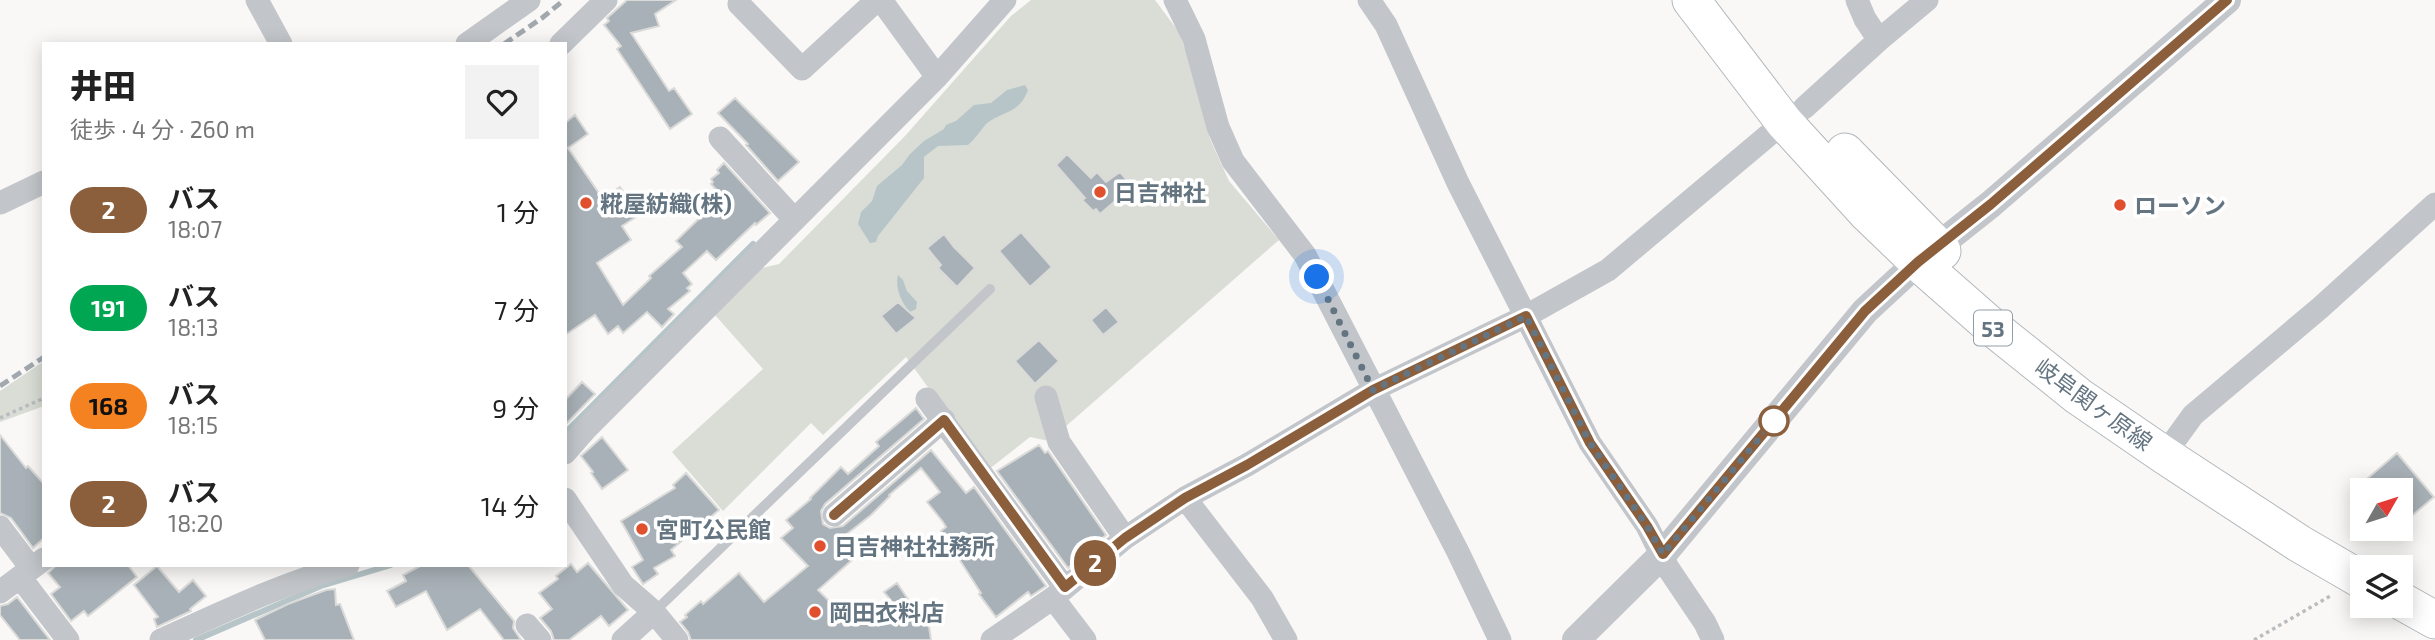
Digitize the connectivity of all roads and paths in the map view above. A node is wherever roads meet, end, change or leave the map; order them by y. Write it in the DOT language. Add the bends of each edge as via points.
graph roads {
  1 [pos="257,0"];
  2 [pos="530,0"];
  3 [pos="606,0"];
  4 [pos="740,0"];
  5 [pos="879,0"];
  6 [pos="1005,0"];
  7 [pos="1175,0"];
  8 [pos="1369,0"];
  9 [pos="1691,0"];
  10 [pos="1720,0"];
  11 [pos="1857,0"];
  12 [pos="1927,0"];
  13 [pos="2227,0"];
  14 [pos="1879,40"];
  15 [pos="280,42"];
  16 [pos="470,42"];
  17 [pos="563,42"];
  18 [pos="937,78"];
  19 [pos="1794,115"];
  20 [pos="720,138"];
  21 [pos="41,190"];
  22 [pos="0,203"];
  23 [pos="2435,204"];
  24 [pos="794,219"];
  25 [pos="1928,255"];
  26 [pos="990,289"];
  27 [pos="1526,316"];
  28 [pos="1373,390"];
  29 [pos="1046,397"];
  30 [pos="42,399"];
  31 [pos="927,399"];
  32 [pos="0,418"];
  33 [pos="944,420"];
  34 [pos="2170,448"];
  35 [pos="567,451"];
  36 [pos="1185,498"];
  37 [pos="567,502"];
  38 [pos="834,515"];
  39 [pos="0,527"];
  40 [pos="1125,538"];
  41 [pos="1663,554"];
  42 [pos="341,567"];
  43 [pos="2350,567"];
  44 [pos="32,568"];
  45 [pos="2350,584"];
  46 [pos="2413,584"];
  47 [pos="0,592"];
  48 [pos="1059,593"];
  49 [pos="2435,596"];
  50 [pos="2413,608"];
  51 [pos="654,612"];
  52 [pos="2435,620"];
  53 [pos="68,640"];
  54 [pos="162,640"];
  55 [pos="623,640"];
  56 [pos="677,640"];
  57 [pos="992,640"];
  58 [pos="1085,640"];
  59 [pos="1286,640"];
  60 [pos="1500,640"];
  61 [pos="1576,640"];
  62 [pos="1713,640"];
  63 [pos="2254,640"];
  1 -- 15 [label="street"];
  2 -- 16 [label="street"];
  3 -- 17 [label="street"];
  4 -- 5 [label="street" via="803,69"];
  5 -- 18 [label="street"];
  6 -- 18 [label="street"];
  7 -- 28 [label="street" via="1194,39 1218,127 1233,161 1305,255"];
  8 -- 27 [label="street" via="1386,25 1458,183"];
  9 -- 19 [label="main road, 岐阜関ヶ原線 / 53"];
  10 -- 19 [label="main road, 岐阜関ヶ原線 / 53"];
  11 -- 14 [label="street"];
  12 -- 14 [label="street"];
  13 -- 25 [label="street"];
  14 -- 19 [label="street"];
  18 -- 24 [label="street"];
  19 -- 25 [label="main road, 岐阜関ヶ原線 / 53" via="1868,214"];
  19 -- 27 [label="street" via="1608,270"];
  20 -- 24 [label="street"];
  21 -- 22 [label="street"];
  23 -- 34 [label="street" via="2193,415"];
  24 -- 35 [label="street"];
  25 -- 34 [label="main road, 岐阜関ヶ原線 / 53" via="1992,327 2078,396"];
  25 -- 41 [label="street" via="1865,311"];
  26 -- 51 [label="lane"];
  27 -- 28 [label="street"];
  27 -- 41 [label="street" via="1590,443"];
  28 -- 36 [label="street"];
  28 -- 60 [label="street"];
  29 -- 40 [label="street" via="1059,442"];
  30 -- 32 [label="path"];
  31 -- 33 [label="street"];
  33 -- 38 [label="street"];
  33 -- 48 [label="street"];
  34 -- 43 [label="main road, 岐阜関ヶ原線 / 53" via="2301,544"];
  36 -- 40 [label="street"];
  36 -- 59 [label="street" via="1262,598"];
  37 -- 51 [label="street" via="623,585"];
  39 -- 44 [label="street"];
  40 -- 48 [label="street"];
  41 -- 61 [label="street"];
  41 -- 62 [label="street"];
  42 -- 54 [label="street" via="269,591"];
  44 -- 47 [label="street"];
  44 -- 53 [label="street"];
  45 -- 63 [label="path"];
  46 -- 49 [label="main road"];
  48 -- 57 [label="street"];
  48 -- 58 [label="street"];
  50 -- 52 [label="main road"];
  51 -- 55 [label="street"];
  51 -- 56 [label="street"];
}
